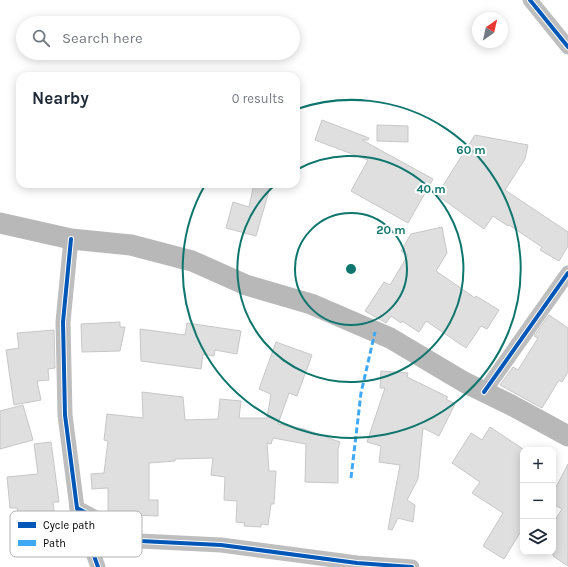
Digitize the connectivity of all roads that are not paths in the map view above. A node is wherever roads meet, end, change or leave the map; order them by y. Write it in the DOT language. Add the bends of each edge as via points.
graph roads {
  1 [pos="530,0"];
  2 [pos="568,46"];
  3 [pos="0,224"];
  4 [pos="71,238"];
  5 [pos="568,273"];
  6 [pos="484,392"];
  7 [pos="568,436"];
  8 [pos="77,508"];
  9 [pos="78,511"];
  10 [pos="83,511"];
  11 [pos="142,541"];
  12 [pos="94,557"];
  13 [pos="98,567"];
  14 [pos="412,567"];
  1 -- 2 [label="street"];
  3 -- 4 [label="main road"];
  4 -- 6 [label="main road" via="131,245 192,261 246,285 311,304 390,338"];
  4 -- 8 [label="street" via="63,322 65,415"];
  5 -- 6 [label="street"];
  6 -- 7 [label="main road"];
  8 -- 9 [label="street"];
  8 -- 10 [label="street"];
  11 -- 14 [label="street" via="221,545 357,563"];
  12 -- 13 [label="street"];
}
